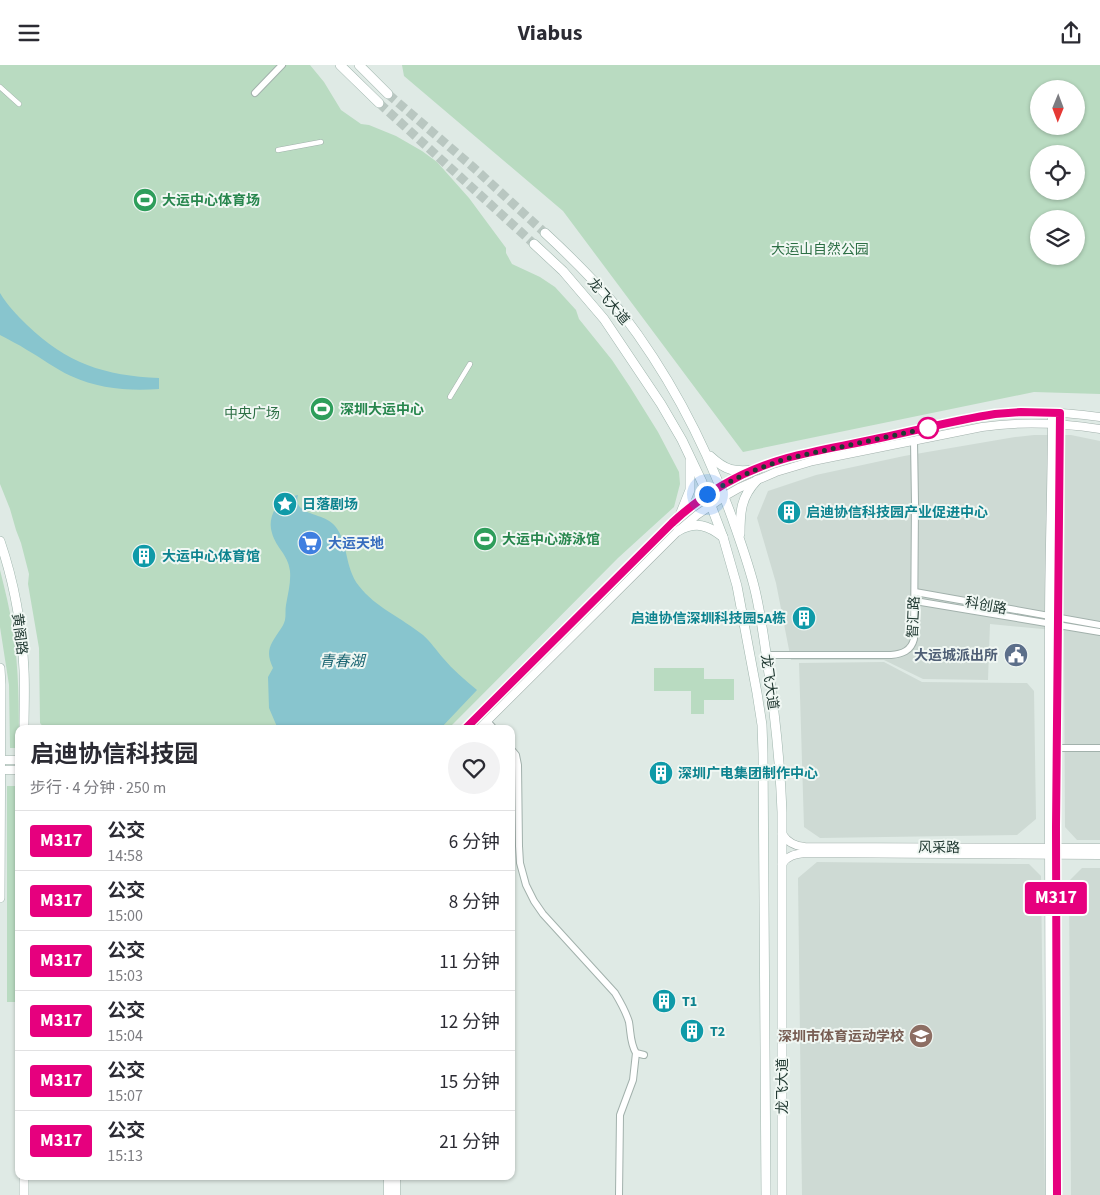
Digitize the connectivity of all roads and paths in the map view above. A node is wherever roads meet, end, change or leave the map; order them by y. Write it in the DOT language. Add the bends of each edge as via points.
graph roads {
  1 [pos="282,65"];
  2 [pos="340,65"];
  3 [pos="359,65"];
  4 [pos="0,87"];
  5 [pos="255,93"];
  6 [pos="388,94"];
  7 [pos="379,103"];
  8 [pos="19,104"];
  9 [pos="321,142"];
  10 [pos="278,150"];
  11 [pos="545,233"];
  12 [pos="534,244"];
  13 [pos="470,364"];
  14 [pos="450,397"];
  15 [pos="1056,413"];
  16 [pos="1100,417"];
  17 [pos="1056,424"];
  18 [pos="1100,429"];
  19 [pos="914,441"];
  20 [pos="707,453"];
  21 [pos="689,455"];
  22 [pos="755,470"];
  23 [pos="757,480"];
  24 [pos="721,486"];
  25 [pos="707,494"];
  26 [pos="725,496"];
  27 [pos="711,505"];
  28 [pos="680,515"];
  29 [pos="678,531"];
  30 [pos="724,537"];
  31 [pos="0,541"];
  32 [pos="741,541"];
  33 [pos="915,592"];
  34 [pos="915,601"];
  35 [pos="1053,621"];
  36 [pos="1100,625"];
  37 [pos="1100,632"];
  38 [pos="766,655"];
  39 [pos="0,668"];
  40 [pos="487,721"];
  41 [pos="0,722"];
  42 [pos="25,725"];
  43 [pos="469,725"];
  44 [pos="483,725"];
  45 [pos="490,725"];
  46 [pos="1057,748"];
  47 [pos="1100,748"];
  48 [pos="515,754"];
  49 [pos="0,760"];
  50 [pos="15,760"];
  51 [pos="0,770"];
  52 [pos="15,770"];
  53 [pos="0,810"];
  54 [pos="782,834"];
  55 [pos="1100,848"];
  56 [pos="1052,852"];
  57 [pos="1100,855"];
  58 [pos="782,864"];
  59 [pos="0,898"];
  60 [pos="636,1053"];
  61 [pos="644,1055"];
  62 [pos="24,1180"];
  63 [pos="388,1180"];
  64 [pos="396,1180"];
  65 [pos="24,1195"];
  66 [pos="388,1195"];
  67 [pos="396,1195"];
  68 [pos="619,1195"];
  69 [pos="766,1195"];
  70 [pos="782,1195"];
  71 [pos="1050,1195"];
  72 [pos="1057,1195"];
  1 -- 5 [label="street"];
  2 -- 7 [label="main road"];
  3 -- 6 [label="main road"];
  4 -- 8 [label="street"];
  9 -- 10 [label="street"];
  11 -- 20 [label="main road, 龙飞大道" via="601,290 637,334"];
  12 -- 21 [label="main road, 龙飞大道" via="563,271 604,319 661,404"];
  13 -- 14 [label="street"];
  15 -- 16 [label="street"];
  15 -- 17 [label="street"];
  15 -- 22 [label="street" via="1014,412 980,417 800,455"];
  17 -- 18 [label="street"];
  17 -- 19 [label="street" via="1000,424"];
  17 -- 35 [label="street" via="1052,481"];
  19 -- 23 [label="street" via="807,463"];
  19 -- 33 [label="street, 智汇路"];
  20 -- 22 [label="main road" via="728,469"];
  20 -- 24 [label="main road, 龙飞大道"];
  21 -- 25 [label="main road, 龙飞大道"];
  21 -- 28 [label="main road" via="690,490"];
  22 -- 24 [label="street"];
  23 -- 26 [label="street"];
  23 -- 32 [label="main road" via="744,497 740,515"];
  24 -- 25 [label="street"];
  24 -- 26 [label="main road, 龙飞大道"];
  25 -- 27 [label="main road, 龙飞大道"];
  25 -- 28 [label="street"];
  26 -- 27 [label="street"];
  26 -- 32 [label="main road, 龙飞大道"];
  27 -- 29 [label="street"];
  27 -- 30 [label="main road, 龙飞大道"];
  28 -- 43 [label="street"];
  29 -- 30 [label="main road" via="685,527 703,526"];
  29 -- 40 [label="street"];
  30 -- 69 [label="main road, 龙飞大道" via="754,674 764,753"];
  31 -- 42 [label="main road, 黄阁路" via="11,579 22,643"];
  32 -- 38 [label="main road, 龙飞大道" via="755,589"];
  33 -- 34 [label="street, 智汇路"];
  33 -- 35 [label="street, 科创路"];
  34 -- 35 [label="street"];
  34 -- 38 [label="street, 智汇路" via="914,639 910,648 902,653"];
  35 -- 36 [label="street"];
  35 -- 37 [label="street"];
  35 -- 46 [label="street"];
  35 -- 56 [label="street"];
  38 -- 54 [label="main road, 龙飞大道" via="779,748"];
  39 -- 41 [label="main road, 黄阁路"];
  40 -- 44 [label="street"];
  40 -- 45 [label="street"];
  41 -- 49 [label="main road, 黄阁路"];
  46 -- 47 [label="street"];
  46 -- 56 [label="street"];
  48 -- 60 [label="street" via="520,863 526,885 543,914 623,1005"];
  49 -- 50 [label="street"];
  49 -- 51 [label="main road, 黄阁路"];
  51 -- 52 [label="street"];
  51 -- 53 [label="main road, 黄阁路"];
  53 -- 59 [label="main road, 黄阁路"];
  54 -- 56 [label="street, 风采路" via="792,844 805,847"];
  54 -- 58 [label="main road, 龙飞大道"];
  55 -- 56 [label="street, 风采路"];
  56 -- 57 [label="street, 风采路"];
  56 -- 58 [label="street, 风采路" via="804,853 786,859"];
  56 -- 71 [label="street"];
  56 -- 72 [label="street"];
  58 -- 70 [label="main road, 龙飞大道"];
  60 -- 61 [label="street"];
  60 -- 68 [label="street" via="633,1079 620,1115"];
  62 -- 65 [label="main road"];
  63 -- 66 [label="street"];
  64 -- 67 [label="street"];
}
